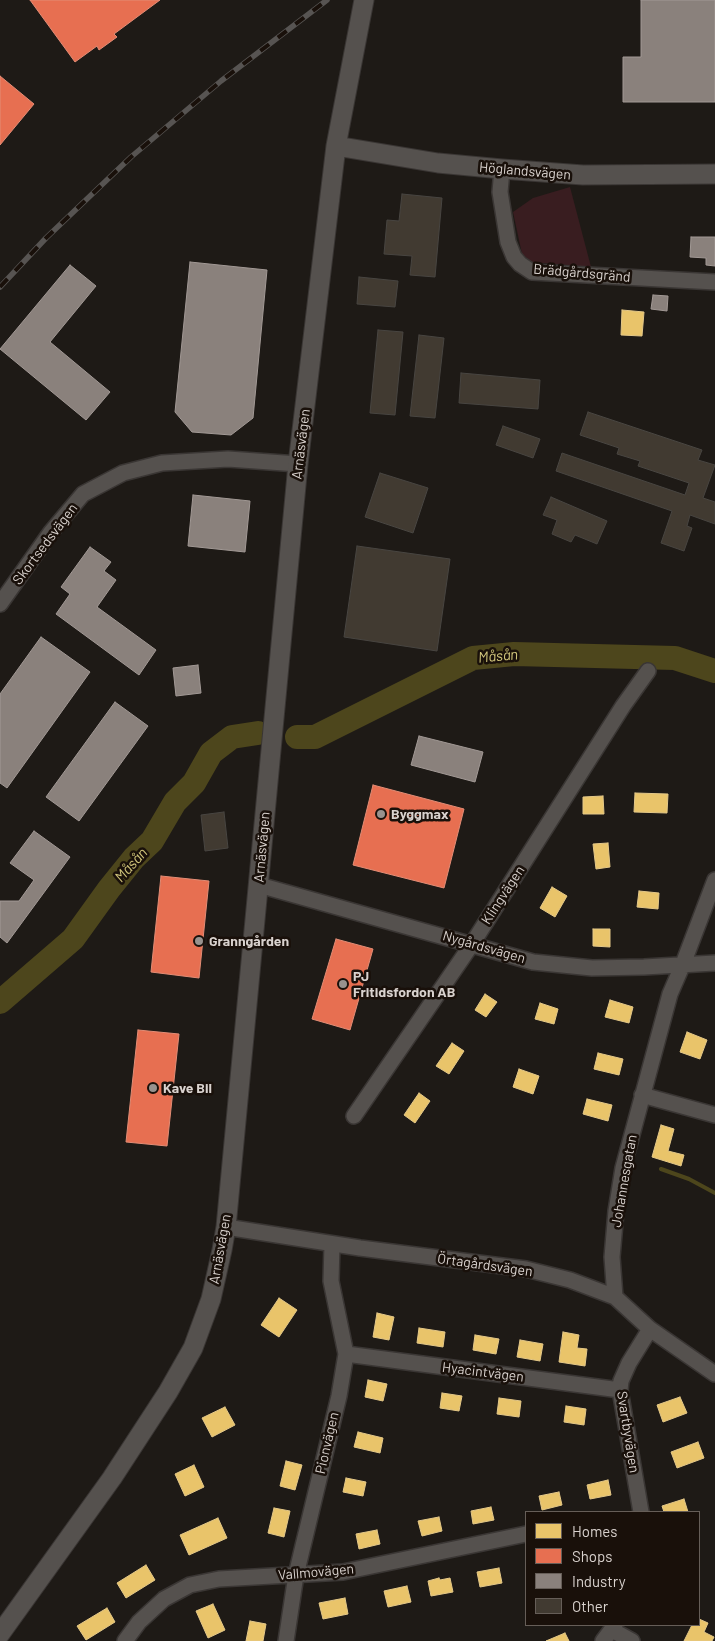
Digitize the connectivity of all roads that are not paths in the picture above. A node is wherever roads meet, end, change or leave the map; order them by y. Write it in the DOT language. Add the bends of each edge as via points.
graph roads {
  1 [pos="364,0"];
  2 [pos="336,146"];
  3 [pos="502,169"];
  4 [pos="715,174"];
  5 [pos="715,282"];
  6 [pos="298,464"];
  7 [pos="0,604"];
  8 [pos="648,671"];
  9 [pos="715,880"];
  10 [pos="258,885"];
  11 [pos="472,944"];
  12 [pos="715,963"];
  13 [pos="683,964"];
  14 [pos="642,1095"];
  15 [pos="715,1115"];
  16 [pos="354,1116"];
  17 [pos="226,1227"];
  18 [pos="332,1244"];
  19 [pos="615,1297"];
  20 [pos="650,1329"];
  21 [pos="346,1354"];
  22 [pos="715,1374"];
  23 [pos="620,1390"];
  24 [pos="637,1511"];
  25 [pos="525,1534"];
  26 [pos="296,1575"];
  27 [pos="610,1632"];
  28 [pos="0,1634"];
  29 [pos="125,1641"];
  30 [pos="286,1641"];
  31 [pos="632,1641"];
  1 -- 2 [label="street, Arnäsvägen"];
  2 -- 3 [label="street, Höglandsvägen" via="438,163"];
  2 -- 6 [label="street, Arnäsvägen"];
  3 -- 4 [label="street, Höglandsvägen" via="583,175"];
  3 -- 5 [label="street, Brädgårdsgränd" via="500,192 508,242 514,257 532,272"];
  6 -- 7 [label="street, Skortsedsvägen" via="228,459 162,463 123,473 83,494 51,532"];
  6 -- 10 [label="street, Arnäsvägen"];
  8 -- 11 [label="street, Klingvägen"];
  9 -- 13 [label="street, Johannesgatan"];
  10 -- 11 [label="street, Nygårdsvägen"];
  10 -- 17 [label="street, Arnäsvägen"];
  11 -- 13 [label="street, Nygårdsvägen" via="533,962 592,968"];
  11 -- 16 [label="street, Klingvägen"];
  12 -- 13 [label="street, Nygårdsvägen"];
  13 -- 14 [label="street, Johannesgatan" via="670,994"];
  14 -- 15 [label="street"];
  14 -- 19 [label="street, Johannesgatan" via="623,1168 616,1211 612,1257"];
  17 -- 18 [label="street, Örtagårdsvägen"];
  17 -- 28 [label="street, Arnäsvägen" via="211,1298 185,1363 112,1478"];
  18 -- 19 [label="street, Örtagårdsvägen" via="526,1270 570,1280"];
  18 -- 21 [label="street, Pionvägen" via="331,1281"];
  19 -- 20 [label="street, Örtagårdsvägen"];
  20 -- 22 [label="street, Örtagårdsvägen"];
  20 -- 23 [label="street, Svartbyvägen" via="629,1363"];
  21 -- 23 [label="street, Hyacintvägen"];
  21 -- 26 [label="street, Pionvägen"];
  23 -- 24 [label="street, Svartbyvägen"];
  25 -- 26 [label="street, Vallmovägen" via="343,1572"];
  26 -- 29 [label="street, Vallmovägen" via="220,1579 190,1585 164,1599 139,1622"];
  26 -- 30 [label="street, Pionvägen"];
  27 -- 31 [label="street"];
}
